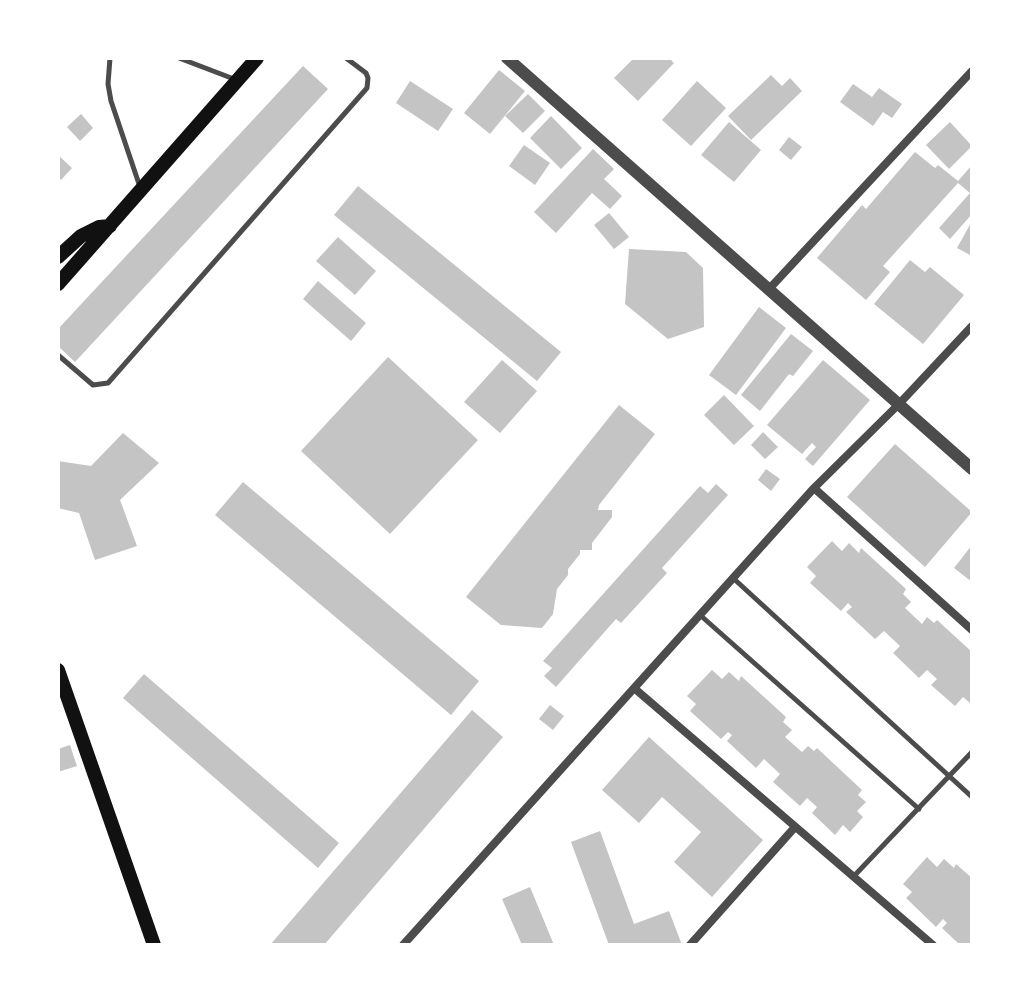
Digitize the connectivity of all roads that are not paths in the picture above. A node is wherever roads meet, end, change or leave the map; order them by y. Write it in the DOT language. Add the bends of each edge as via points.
graph roads {
  1 [pos="110,58"];
  2 [pos="179,58"];
  3 [pos="257,58"];
  4 [pos="346,58"];
  5 [pos="507,58"];
  6 [pos="972,71"];
  7 [pos="237,81"];
  8 [pos="142,191"];
  9 [pos="110,226"];
  10 [pos="58,257"];
  11 [pos="58,284"];
  12 [pos="770,288"];
  13 [pos="972,326"];
  14 [pos="58,355"];
  15 [pos="899,404"];
  16 [pos="972,469"];
  17 [pos="814,488"];
  18 [pos="733,578"];
  19 [pos="700,615"];
  20 [pos="972,630"];
  21 [pos="58,670"];
  22 [pos="634,688"];
  23 [pos="972,752"];
  24 [pos="950,776"];
  25 [pos="972,797"];
  26 [pos="919,809"];
  27 [pos="795,827"];
  28 [pos="854,876"];
  29 [pos="154,945"];
  30 [pos="403,945"];
  31 [pos="690,945"];
  32 [pos="933,945"];
  1 -- 8 [label="lane" via="111,101"];
  2 -- 7 [label="lane"];
  3 -- 7 [label="main road"];
  4 -- 14 [label="lane" via="366,73 367,88 108,383 93,385"];
  5 -- 12 [label="street"];
  6 -- 12 [label="street"];
  7 -- 8 [label="main road"];
  8 -- 9 [label="main road"];
  9 -- 10 [label="main road" via="81,236"];
  9 -- 11 [label="main road"];
  12 -- 15 [label="street"];
  13 -- 15 [label="street"];
  15 -- 16 [label="street"];
  15 -- 17 [label="street"];
  17 -- 18 [label="street"];
  17 -- 20 [label="street"];
  18 -- 19 [label="street"];
  18 -- 24 [label="lane"];
  19 -- 22 [label="street"];
  19 -- 26 [label="lane"];
  21 -- 29 [label="main road"];
  22 -- 27 [label="street"];
  22 -- 30 [label="street"];
  23 -- 24 [label="lane"];
  24 -- 25 [label="lane"];
  24 -- 26 [label="lane"];
  26 -- 28 [label="lane"];
  27 -- 28 [label="street"];
  27 -- 31 [label="street"];
  28 -- 32 [label="street"];
}
